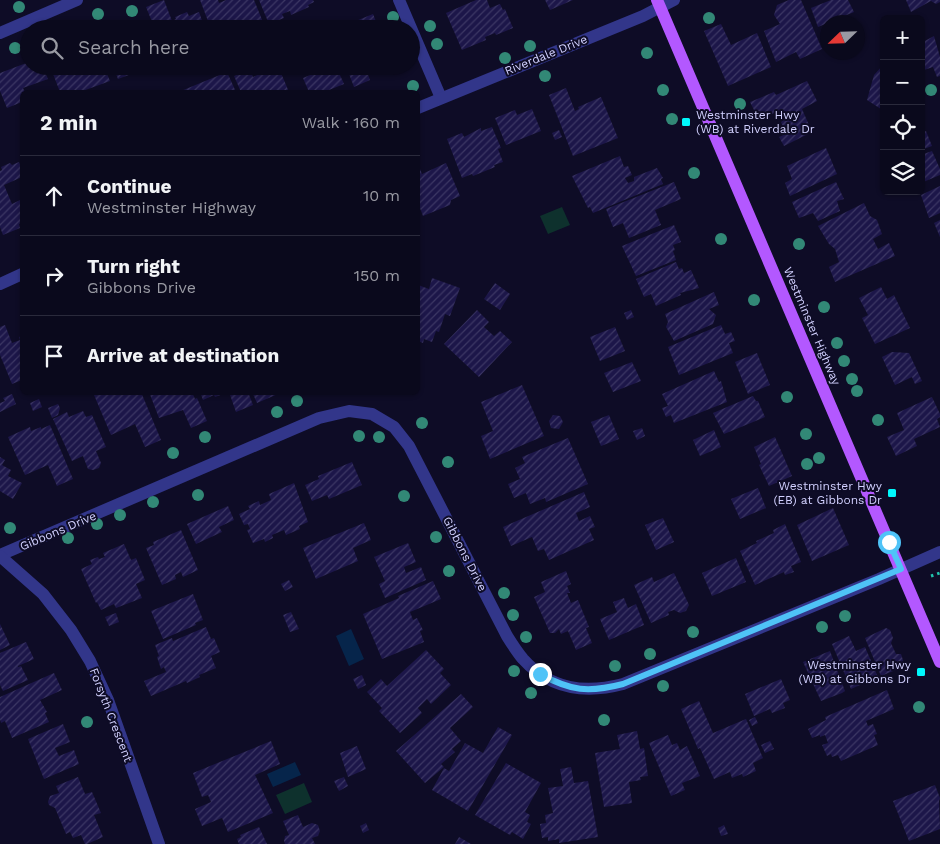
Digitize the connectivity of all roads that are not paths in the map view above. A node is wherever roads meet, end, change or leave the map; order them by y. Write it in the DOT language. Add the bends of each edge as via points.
graph roads {
  1 [pos="77,0"];
  2 [pos="399,0"];
  3 [pos="674,0"];
  4 [pos="659,4"];
  5 [pos="29,20"];
  6 [pos="408,20"];
  7 [pos="20,24"];
  8 [pos="0,32"];
  9 [pos="420,49"];
  10 [pos="441,98"];
  11 [pos="420,107"];
  12 [pos="20,275"];
  13 [pos="0,284"];
  14 [pos="940,552"];
  15 [pos="0,556"];
  16 [pos="901,569"];
  17 [pos="940,662"];
  18 [pos="159,844"];
  1 -- 5 [label="street"];
  2 -- 6 [label="street"];
  3 -- 4 [label="street, Riverdale Drive"];
  4 -- 10 [label="street, Riverdale Drive"];
  4 -- 16 [label="main road, Westminster Highway"];
  7 -- 8 [label="street"];
  9 -- 10 [label="street"];
  10 -- 11 [label="street, Riverdale Drive"];
  12 -- 13 [label="street"];
  14 -- 16 [label="street, Gibbons Drive"];
  15 -- 16 [label="street, Gibbons Drive" via="319,418 349,410 372,414 399,433 409,446 507,636 523,659 540,674 577,689 602,689 623,684"];
  15 -- 18 [label="street, Forsyth Crescent" via="43,594 90,661 108,700"];
  16 -- 17 [label="main road, Westminster Highway"];
}
